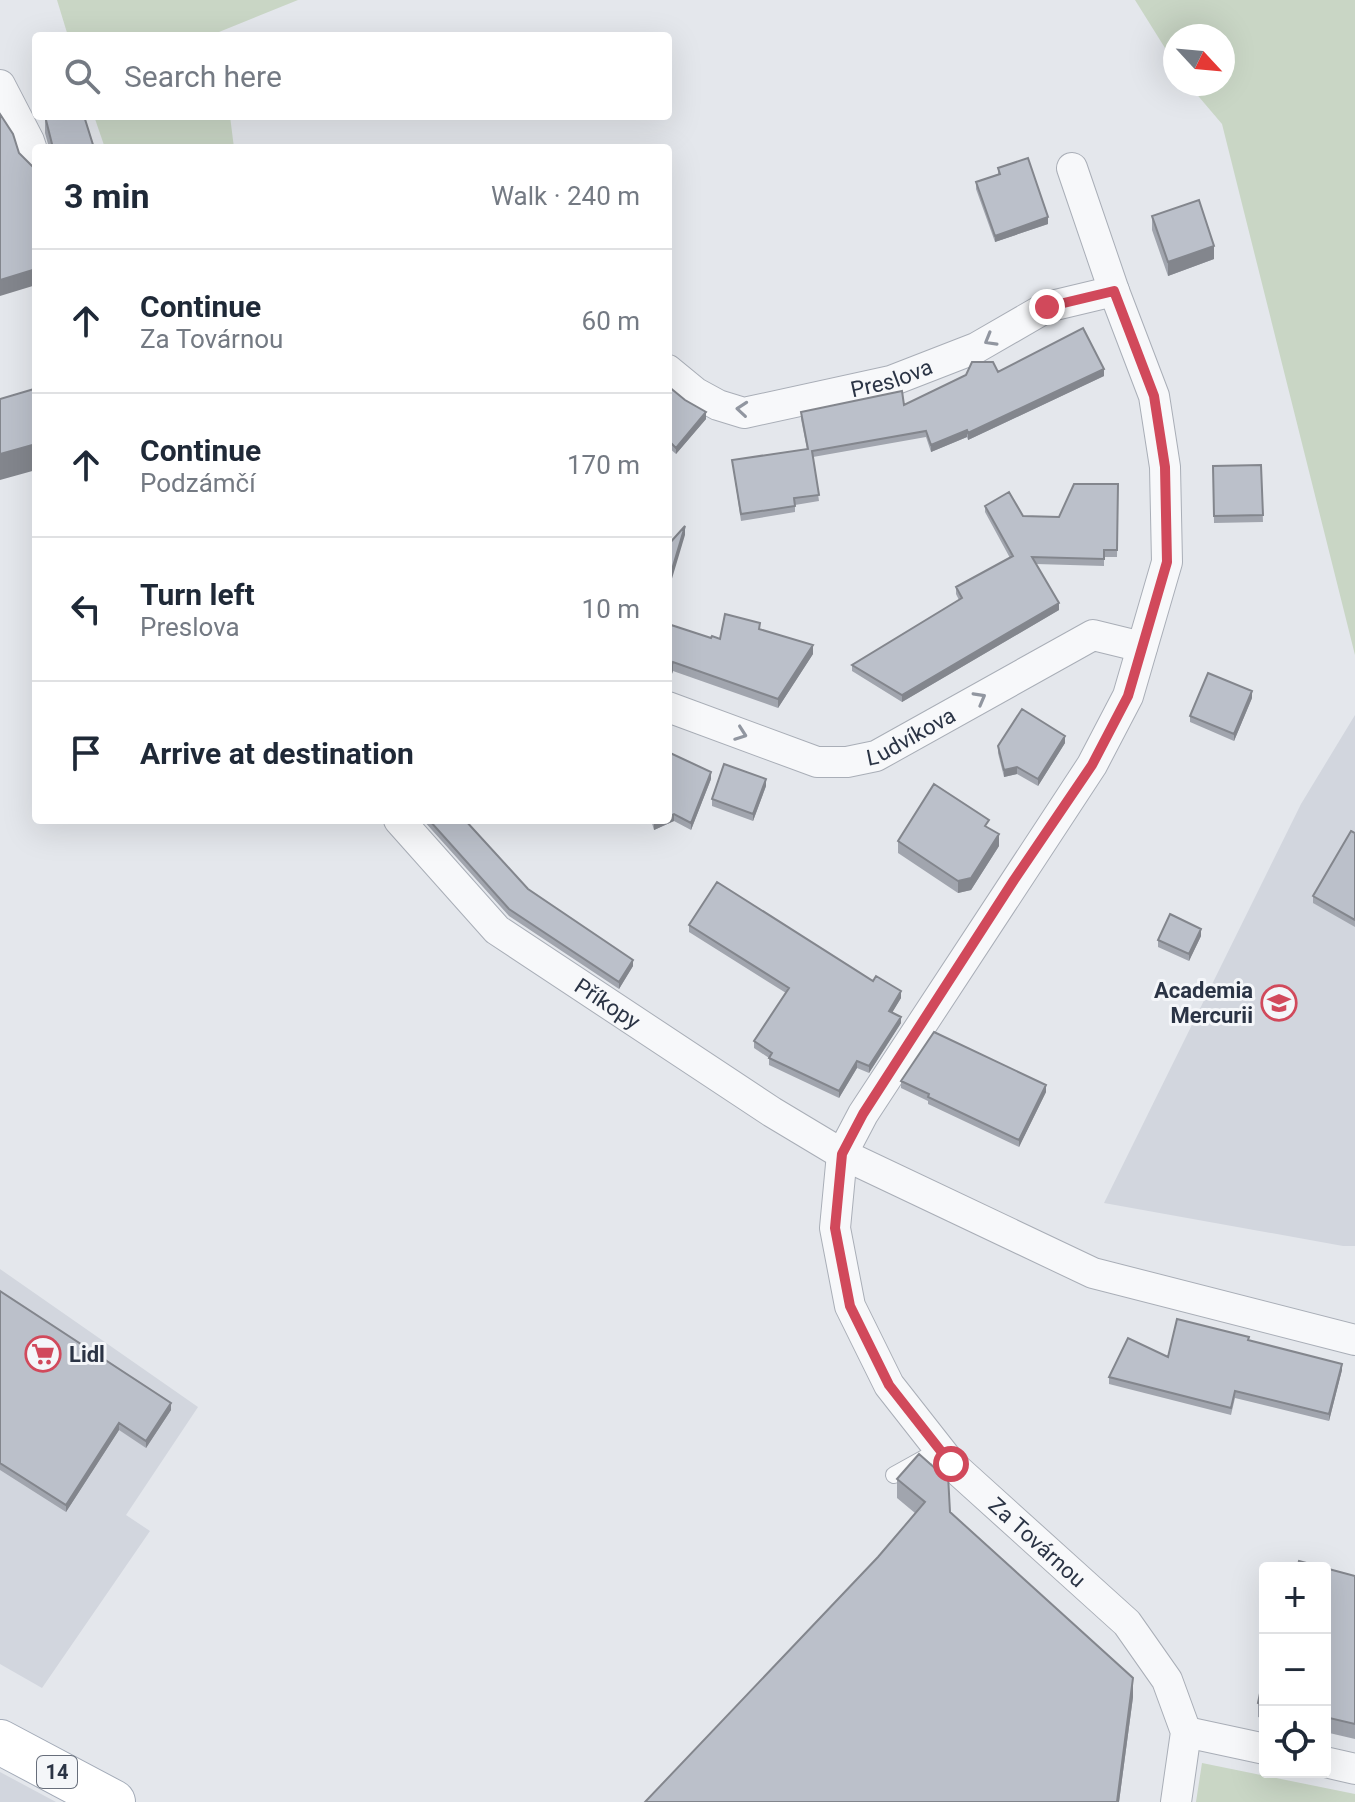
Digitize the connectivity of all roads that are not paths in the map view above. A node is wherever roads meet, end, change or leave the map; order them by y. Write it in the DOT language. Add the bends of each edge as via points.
graph roads {
  1 [pos="0,85"];
  2 [pos="32,150"];
  3 [pos="1072,168"];
  4 [pos="1114,291"];
  5 [pos="672,373"];
  6 [pos="1142,647"];
  7 [pos="672,708"];
  8 [pos="403,824"];
  9 [pos="842,1154"];
  10 [pos="1355,1340"];
  11 [pos="939,1450"];
  12 [pos="894,1475"];
  13 [pos="1186,1732"];
  14 [pos="0,1742"];
  15 [pos="1259,1748"];
  16 [pos="1331,1763"];
  17 [pos="1355,1769"];
  18 [pos="113,1802"];
  19 [pos="1176,1802"];
  1 -- 2 [label="street"];
  3 -- 4 [label="street"];
  4 -- 5 [label="street, Preslova, one-way" via="1047,307 976,348 891,381 744,413 696,393"];
  4 -- 6 [label="street" via="1154,396 1165,467 1167,562"];
  7 -- 6 [label="street, Ludvíkova, one-way" via="817,762 847,762 876,756 1093,635"];
  6 -- 9 [label="street" via="1128,696 1092,765"];
  8 -- 9 [label="street, Příkopy" via="497,930"];
  9 -- 10 [label="street, Příkopy" via="1093,1273"];
  9 -- 11 [label="street, Za Továrnou" via="835,1228 850,1306 889,1385"];
  11 -- 12 [label="lane"];
  11 -- 13 [label="street, Za Továrnou" via="1127,1623 1167,1680"];
  13 -- 15 [label="street"];
  13 -- 19 [label="street, Za Továrnou"];
  14 -- 18 [label="main road, 14"];
  16 -- 17 [label="street"];
}
